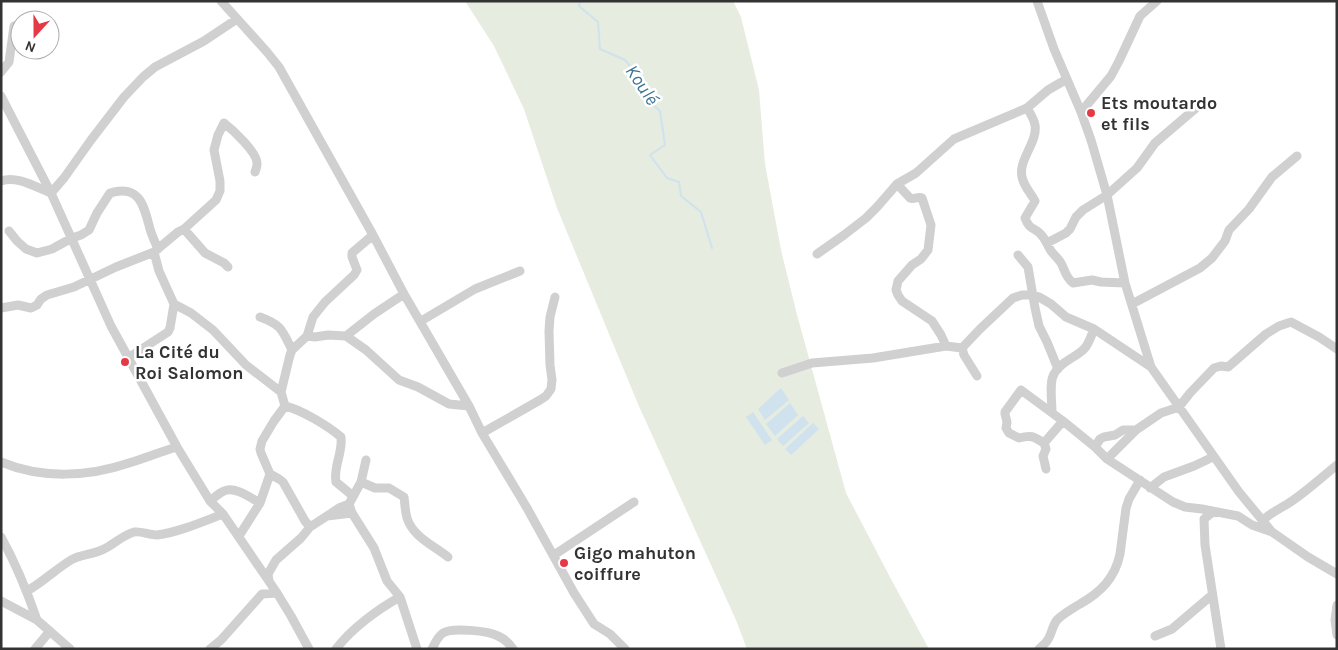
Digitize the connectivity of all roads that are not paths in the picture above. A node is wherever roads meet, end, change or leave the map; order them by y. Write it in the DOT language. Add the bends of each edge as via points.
graph roads {
  1 [pos="221,1"];
  2 [pos="1037,1"];
  3 [pos="1157,1"];
  4 [pos="237,19"];
  5 [pos="10,55"];
  6 [pos="1,72"];
  7 [pos="1067,79"];
  8 [pos="1,96"];
  9 [pos="1203,102"];
  10 [pos="1027,108"];
  11 [pos="1081,112"];
  12 [pos="1297,156"];
  13 [pos="255,172"];
  14 [pos="1,181"];
  15 [pos="897,184"];
  16 [pos="51,193"];
  17 [pos="1107,195"];
  18 [pos="184,229"];
  19 [pos="9,231"];
  20 [pos="374,234"];
  21 [pos="72,238"];
  22 [pos="1047,243"];
  23 [pos="156,250"];
  24 [pos="817,254"];
  25 [pos="1018,256"];
  26 [pos="228,267"];
  27 [pos="520,271"];
  28 [pos="90,279"];
  29 [pos="1125,283"];
  30 [pos="404,294"];
  31 [pos="1033,295"];
  32 [pos="555,297"];
  33 [pos="174,304"];
  34 [pos="1132,304"];
  35 [pos="1,308"];
  36 [pos="260,317"];
  37 [pos="421,321"];
  38 [pos="1094,328"];
  39 [pos="307,336"];
  40 [pos="346,336"];
  41 [pos="946,346"];
  42 [pos="962,348"];
  43 [pos="1337,349"];
  44 [pos="292,350"];
  45 [pos="128,358"];
  46 [pos="1151,367"];
  47 [pos="1058,369"];
  48 [pos="782,373"];
  49 [pos="977,376"];
  50 [pos="281,392"];
  51 [pos="285,406"];
  52 [pos="469,406"];
  53 [pos="1179,407"];
  54 [pos="1052,412"];
  55 [pos="1063,420"];
  56 [pos="1136,430"];
  57 [pos="482,433"];
  58 [pos="1044,443"];
  59 [pos="177,447"];
  60 [pos="1095,447"];
  61 [pos="1213,456"];
  62 [pos="1107,459"];
  63 [pos="366,460"];
  64 [pos="1,462"];
  65 [pos="1337,465"];
  66 [pos="1046,469"];
  67 [pos="270,474"];
  68 [pos="1140,480"];
  69 [pos="361,482"];
  70 [pos="1150,488"];
  71 [pos="210,501"];
  72 [pos="634,502"];
  73 [pos="260,503"];
  74 [pos="351,504"];
  75 [pos="1213,512"];
  76 [pos="223,514"];
  77 [pos="1262,521"];
  78 [pos="310,527"];
  79 [pos="1272,532"];
  80 [pos="238,536"];
  81 [pos="1,537"];
  82 [pos="554,556"];
  83 [pos="448,557"];
  84 [pos="254,560"];
  85 [pos="276,560"];
  86 [pos="1337,574"];
  87 [pos="266,578"];
  88 [pos="388,581"];
  89 [pos="27,590"];
  90 [pos="277,593"];
  91 [pos="262,594"];
  92 [pos="1212,595"];
  93 [pos="400,597"];
  94 [pos="1,601"];
  95 [pos="390,602"];
  96 [pos="1337,605"];
  97 [pos="37,620"];
  98 [pos="50,631"];
  99 [pos="1337,635"];
  100 [pos="1155,636"];
  101 [pos="35,649"];
  102 [pos="70,649"];
  103 [pos="210,649"];
  104 [pos="309,649"];
  105 [pos="336,649"];
  106 [pos="417,649"];
  107 [pos="432,649"];
  108 [pos="513,649"];
  109 [pos="625,649"];
  110 [pos="1039,649"];
  111 [pos="1221,649"];
  1 -- 4 [label="street"];
  2 -- 7 [label="street"];
  3 -- 11 [label="street" via="1140,16 1111,76"];
  4 -- 16 [label="street" via="143,77"];
  4 -- 20 [label="street" via="279,67"];
  5 -- 6 [label="street"];
  7 -- 10 [label="street"];
  7 -- 11 [label="street"];
  8 -- 16 [label="street"];
  9 -- 17 [label="street" via="1155,143 1137,168"];
  10 -- 15 [label="street" via="954,139 916,173"];
  10 -- 22 [label="street" via="1035,125 1035,134 1021,175 1035,201 1025,218 1027,225 1038,230"];
  11 -- 17 [label="street"];
  12 -- 34 [label="street" via="1272,177 1229,230 1212,258 1200,268"];
  13 -- 18 [label="street" via="256,158 242,138 224,123 214,150 220,191 216,200"];
  14 -- 16 [label="street" via="19,181"];
  15 -- 24 [label="street" via="866,218"];
  15 -- 41 [label="street" via="910,198 923,199 931,225 928,250 898,282 896,290 902,301 932,322"];
  16 -- 21 [label="street"];
  17 -- 22 [label="street" via="1083,210 1070,230"];
  17 -- 29 [label="street"];
  18 -- 23 [label="street"];
  18 -- 26 [label="street" via="204,253"];
  19 -- 21 [label="street" via="26,249 37,252 52,249"];
  20 -- 30 [label="street"];
  20 -- 39 [label="street" via="352,253 357,270 324,302 313,317"];
  21 -- 23 [label="street" via="89,230 110,193 129,190 142,202"];
  21 -- 28 [label="street"];
  22 -- 29 [label="street" via="1072,283 1092,280"];
  23 -- 28 [label="street"];
  23 -- 33 [label="street" via="159,271"];
  25 -- 31 [label="street" via="1028,267"];
  27 -- 37 [label="street" via="475,289"];
  28 -- 35 [label="street" via="47,295 31,308 18,305"];
  28 -- 45 [label="street"];
  29 -- 34 [label="street"];
  30 -- 37 [label="street"];
  30 -- 40 [label="street"];
  31 -- 38 [label="street" via="1066,317"];
  31 -- 42 [label="street" via="1013,298"];
  31 -- 47 [label="street" via="1039,326"];
  32 -- 57 [label="street" via="549,331 551,389 540,400"];
  33 -- 45 [label="street" via="168,332"];
  33 -- 50 [label="street" via="214,330 246,365"];
  34 -- 46 [label="street"];
  36 -- 44 [label="street" via="279,326"];
  37 -- 52 [label="street"];
  38 -- 46 [label="street"];
  38 -- 47 [label="street" via="1084,349"];
  39 -- 40 [label="street"];
  39 -- 44 [label="street"];
  40 -- 52 [label="street" via="399,380 449,404"];
  41 -- 42 [label="street"];
  41 -- 48 [label="street" via="873,358 812,363"];
  42 -- 49 [label="street"];
  43 -- 53 [label="street" via="1291,322 1278,326 1228,367 1214,368"];
  44 -- 50 [label="street"];
  45 -- 59 [label="street"];
  46 -- 53 [label="street"];
  47 -- 54 [label="street" via="1051,383"];
  50 -- 51 [label="street"];
  51 -- 67 [label="street" via="260,449"];
  51 -- 74 [label="street" via="341,437 335,479"];
  52 -- 57 [label="street"];
  53 -- 56 [label="street" via="1161,413"];
  53 -- 61 [label="street"];
  54 -- 55 [label="street"];
  54 -- 58 [label="street" via="1021,390 1004,414 1009,433 1019,438 1030,436"];
  55 -- 58 [label="street"];
  55 -- 60 [label="street"];
  56 -- 60 [label="street" via="1123,430 1104,437"];
  56 -- 62 [label="street"];
  57 -- 82 [label="street"];
  58 -- 66 [label="street"];
  59 -- 64 [label="street" via="128,464 80,473 41,473"];
  59 -- 71 [label="street"];
  60 -- 62 [label="street"];
  61 -- 70 [label="street" via="1164,477"];
  61 -- 77 [label="street"];
  62 -- 68 [label="street"];
  63 -- 69 [label="street"];
  65 -- 77 [label="street"];
  67 -- 73 [label="street"];
  67 -- 78 [label="street" via="283,482"];
  68 -- 70 [label="street"];
  68 -- 110 [label="street" via="1126,508 1119,561 1111,578 1098,593 1058,619 1048,640"];
  69 -- 74 [label="street"];
  69 -- 83 [label="street" via="375,488 389,488 404,497 411,526"];
  70 -- 75 [label="street" via="1185,507"];
  71 -- 73 [label="street" via="231,490"];
  71 -- 76 [label="street"];
  72 -- 82 [label="street"];
  73 -- 80 [label="street"];
  74 -- 78 [label="street"];
  74 -- 88 [label="street"];
  75 -- 79 [label="street" via="1238,516"];
  75 -- 92 [label="street" via="1204,519"];
  76 -- 80 [label="street"];
  76 -- 89 [label="street" via="180,530 155,535 135,532 98,552 72,560"];
  77 -- 79 [label="street"];
  78 -- 85 [label="street"];
  79 -- 86 [label="street"];
  80 -- 84 [label="street"];
  81 -- 89 [label="street"];
  82 -- 109 [label="street" via="594,624"];
  84 -- 85 [label="street" via="263,564"];
  84 -- 87 [label="street"];
  85 -- 87 [label="street"];
  87 -- 90 [label="street"];
  87 -- 91 [label="street"];
  88 -- 93 [label="street"];
  88 -- 95 [label="street"];
  89 -- 97 [label="street"];
  90 -- 91 [label="street"];
  90 -- 104 [label="street"];
  91 -- 103 [label="street" via="222,640"];
  92 -- 100 [label="street" via="1172,630"];
  92 -- 111 [label="street"];
  93 -- 95 [label="street"];
  93 -- 106 [label="street"];
  94 -- 97 [label="street"];
  95 -- 105 [label="street"];
  96 -- 99 [label="street"];
  97 -- 98 [label="street"];
  98 -- 101 [label="street"];
  98 -- 102 [label="street"];
  107 -- 108 [label="street" via="445,631 460,630 493,634"];
}
